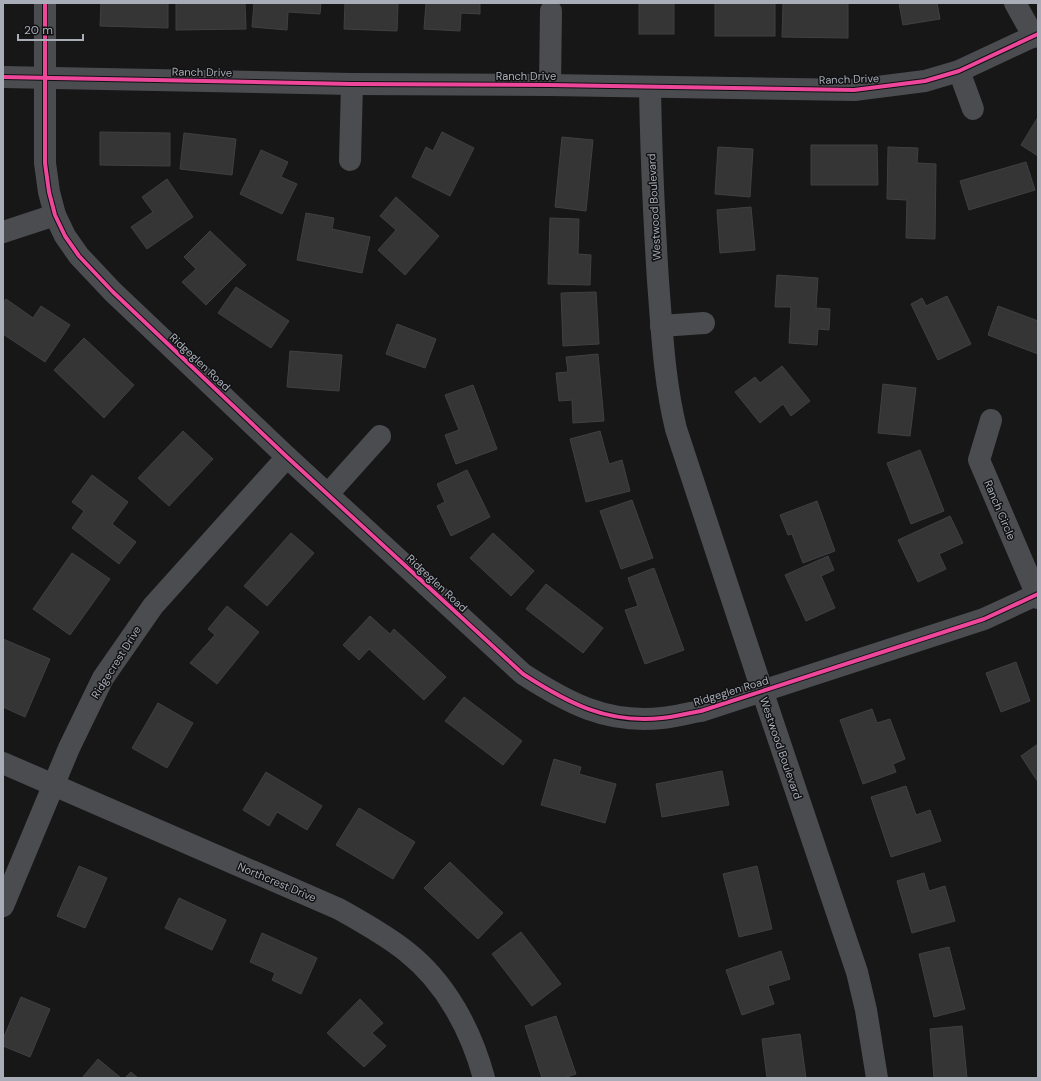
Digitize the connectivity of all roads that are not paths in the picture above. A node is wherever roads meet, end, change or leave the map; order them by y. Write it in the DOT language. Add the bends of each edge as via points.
graph roads {
  1 [pos="45,3"];
  2 [pos="1015,3"];
  3 [pos="551,11"];
  4 [pos="1036,36"];
  5 [pos="959,71"];
  6 [pos="3,77"];
  7 [pos="45,78"];
  8 [pos="352,84"];
  9 [pos="550,85"];
  10 [pos="650,87"];
  11 [pos="973,109"];
  12 [pos="350,160"];
  13 [pos="55,215"];
  14 [pos="3,232"];
  15 [pos="704,323"];
  16 [pos="661,326"];
  17 [pos="991,420"];
  18 [pos="380,436"];
  19 [pos="287,457"];
  20 [pos="328,494"];
  21 [pos="1038,596"];
  22 [pos="762,690"];
  23 [pos="3,763"];
  24 [pos="53,785"];
  25 [pos="3,906"];
  26 [pos="484,1078"];
  27 [pos="877,1078"];
  1 -- 7 [label="street, Ridgeglen Road"];
  2 -- 4 [label="street, Ranch Drive"];
  3 -- 9 [label="street, Ranch Drive"];
  4 -- 5 [label="street, Ranch Drive"];
  5 -- 10 [label="street, Ranch Drive" via="925,81 854,90"];
  5 -- 11 [label="street"];
  6 -- 7 [label="street, Ranch Drive"];
  7 -- 8 [label="street, Ranch Drive"];
  7 -- 13 [label="street, Ridgeglen Road" via="45,163 48,192"];
  8 -- 9 [label="street, Ranch Drive"];
  8 -- 12 [label="street"];
  9 -- 10 [label="street, Ranch Drive"];
  10 -- 16 [label="street, Westwood Boulevard" via="652,192"];
  13 -- 14 [label="street"];
  13 -- 19 [label="street, Ridgeglen Road" via="75,251 92,270"];
  15 -- 16 [label="street"];
  16 -- 22 [label="street, Westwood Boulevard" via="669,399 676,429"];
  17 -- 21 [label="street, Ranch Circle" via="979,460"];
  18 -- 20 [label="street"];
  19 -- 20 [label="street, Ridgeglen Road"];
  19 -- 24 [label="street, Ridgecrest Drive" via="180,575 132,635 103,678"];
  20 -- 22 [label="street, Ridgeglen Road" via="523,674 554,694 588,710 623,717 662,718 701,710"];
  21 -- 22 [label="street, Ridgeglen Road" via="984,619"];
  22 -- 27 [label="street, Westwood Boulevard" via="857,972"];
  23 -- 24 [label="street, Northcrest Drive"];
  24 -- 25 [label="street, Ridgecrest Drive"];
  24 -- 26 [label="street, Northcrest Drive" via="339,909 378,931 408,952 436,980 476,1050"];
}
